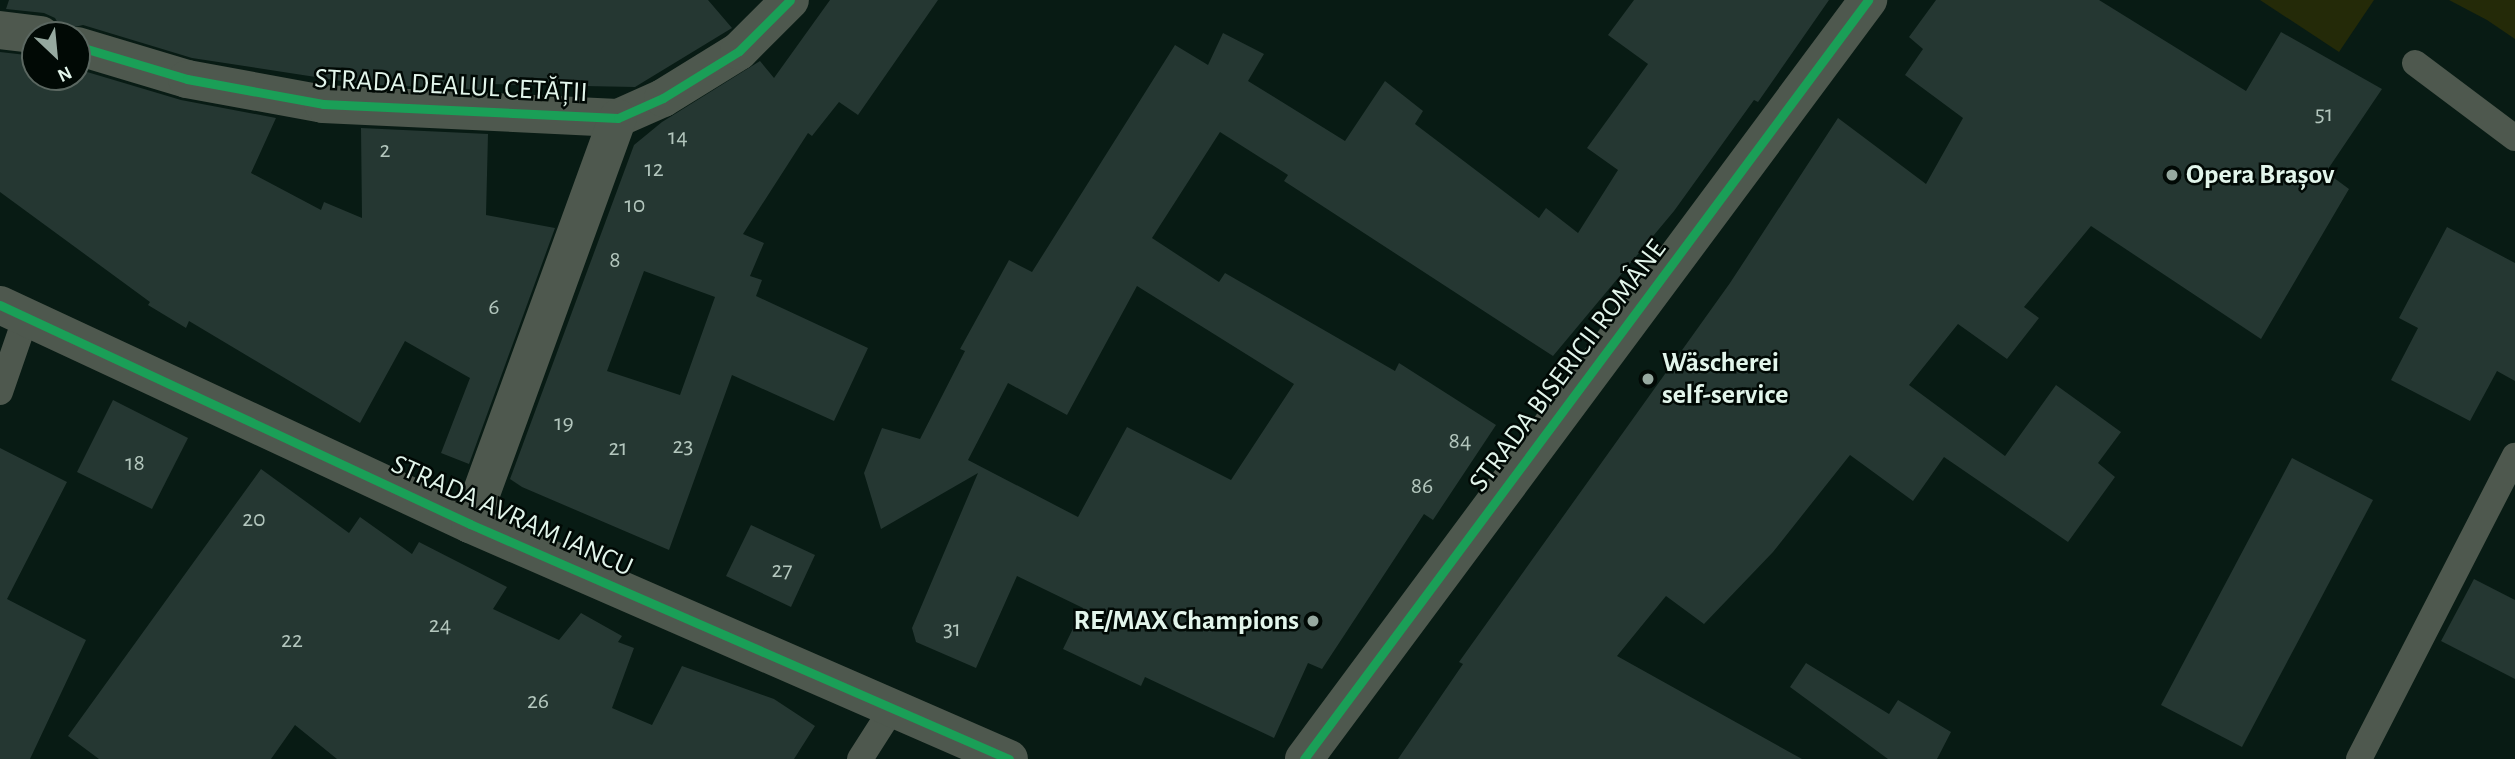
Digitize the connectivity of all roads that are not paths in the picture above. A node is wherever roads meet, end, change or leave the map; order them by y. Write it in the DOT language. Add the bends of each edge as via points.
graph roads {
  1 [pos="1867,0"];
  2 [pos="776,5"];
  3 [pos="0,30"];
  4 [pos="21,33"];
  5 [pos="91,50"];
  6 [pos="2415,63"];
  7 [pos="618,118"];
  8 [pos="2515,138"];
  9 [pos="13,311"];
  10 [pos="0,392"];
  11 [pos="2515,456"];
  12 [pos="470,524"];
  13 [pos="892,709"];
  14 [pos="860,759"];
  15 [pos="1009,759"];
  16 [pos="1304,759"];
  17 [pos="2359,759"];
  1 -- 16 [label="street, STRADA BISERICII ROMÂNE"];
  2 -- 7 [label="street, STRADA DEALUL CETĂȚII" via="739,51 696,79"];
  3 -- 4 [label="street"];
  5 -- 7 [label="street, STRADA DEALUL CETĂȚII" via="187,79 323,104"];
  6 -- 8 [label="lane"];
  7 -- 12 [label="street, STRADA DEALUL CETĂȚII"];
  9 -- 10 [label="lane"];
  9 -- 12 [label="street, STRADA AVRAM IANCU"];
  11 -- 17 [label="lane"];
  12 -- 13 [label="street, STRADA AVRAM IANCU"];
  13 -- 14 [label="lane"];
  13 -- 15 [label="street, STRADA AVRAM IANCU"];
}
